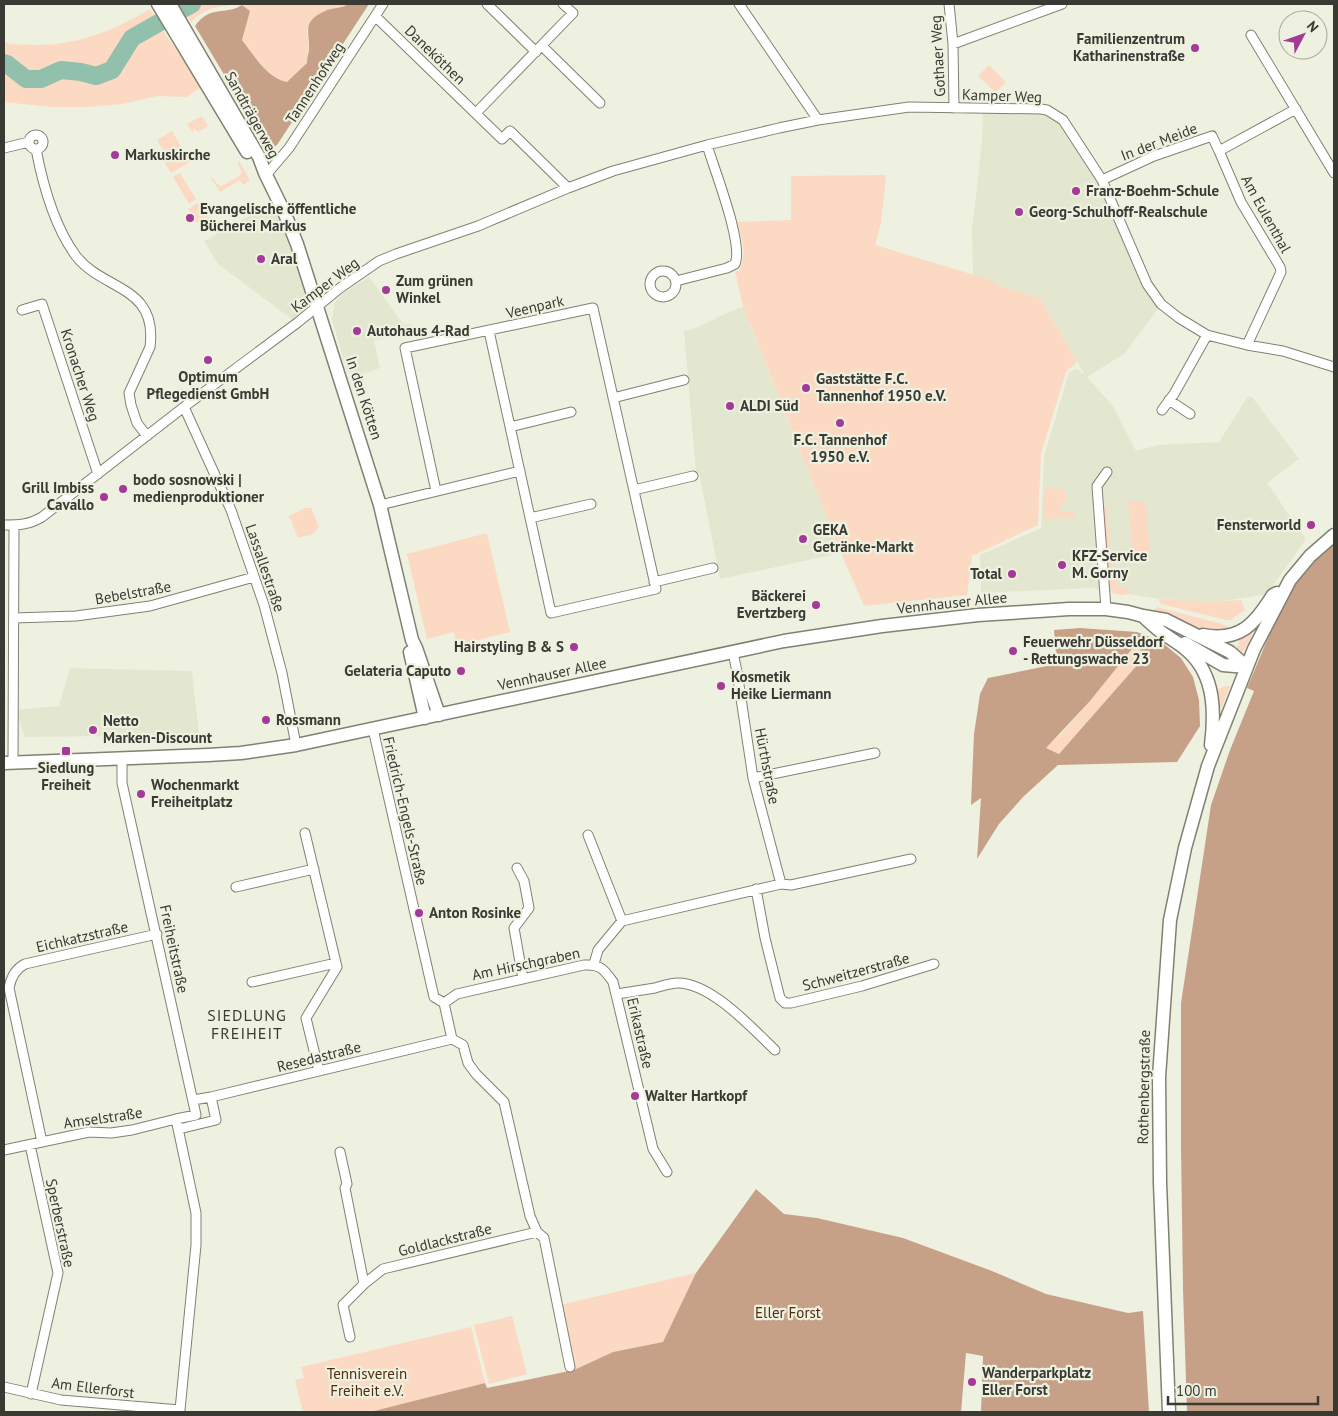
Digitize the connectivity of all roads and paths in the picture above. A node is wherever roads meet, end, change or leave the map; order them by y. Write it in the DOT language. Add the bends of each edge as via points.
graph roads {
  1 [pos="162,4"];
  2 [pos="383,4"];
  3 [pos="487,4"];
  4 [pos="563,4"];
  5 [pos="739,4"];
  6 [pos="949,4"];
  7 [pos="1062,4"];
  8 [pos="375,16"];
  9 [pos="1252,35"];
  10 [pos="953,44"];
  11 [pos="539,49"];
  12 [pos="600,103"];
  13 [pos="954,108"];
  14 [pos="1296,109"];
  15 [pos="476,113"];
  16 [pos="818,120"];
  17 [pos="707,145"];
  18 [pos="4,148"];
  19 [pos="1219,151"];
  20 [pos="1334,173"];
  21 [pos="266,174"];
  22 [pos="1102,180"];
  23 [pos="568,188"];
  24 [pos="676,281"];
  25 [pos="318,307"];
  26 [pos="22,310"];
  27 [pos="489,331"];
  28 [pos="1207,335"];
  29 [pos="1247,345"];
  30 [pos="1334,367"];
  31 [pos="684,380"];
  32 [pos="613,398"];
  33 [pos="1169,400"];
  34 [pos="184,407"];
  35 [pos="1162,410"];
  36 [pos="571,412"];
  37 [pos="1190,414"];
  38 [pos="510,426"];
  39 [pos="147,436"];
  40 [pos="520,471"];
  41 [pos="1107,472"];
  42 [pos="98,474"];
  43 [pos="693,476"];
  44 [pos="634,490"];
  45 [pos="436,491"];
  46 [pos="591,504"];
  47 [pos="380,505"];
  48 [pos="530,518"];
  49 [pos="4,524"];
  50 [pos="14,524"];
  51 [pos="1334,535"];
  52 [pos="713,568"];
  53 [pos="254,577"];
  54 [pos="654,582"];
  55 [pos="1284,590"];
  56 [pos="1106,609"];
  57 [pos="1144,616"];
  58 [pos="14,618"];
  59 [pos="1191,632"];
  60 [pos="412,640"];
  61 [pos="733,652"];
  62 [pos="1247,667"];
  63 [pos="439,715"];
  64 [pos="424,718"];
  65 [pos="372,729"];
  66 [pos="296,745"];
  67 [pos="875,752"];
  68 [pos="122,759"];
  69 [pos="8,762"];
  70 [pos="1208,766"];
  71 [pos="753,778"];
  72 [pos="305,832"];
  73 [pos="588,835"];
  74 [pos="911,858"];
  75 [pos="518,868"];
  76 [pos="314,869"];
  77 [pos="781,884"];
  78 [pos="236,887"];
  79 [pos="756,889"];
  80 [pos="622,921"];
  81 [pos="157,934"];
  82 [pos="336,963"];
  83 [pos="594,964"];
  84 [pos="934,964"];
  85 [pos="523,979"];
  86 [pos="252,982"];
  87 [pos="617,994"];
  88 [pos="444,1003"];
  89 [pos="452,1039"];
  90 [pos="774,1050"];
  91 [pos="319,1070"];
  92 [pos="211,1097"];
  93 [pos="193,1100"];
  94 [pos="176,1119"];
  95 [pos="179,1129"];
  96 [pos="42,1142"];
  97 [pos="30,1145"];
  98 [pos="4,1150"];
  99 [pos="340,1152"];
  100 [pos="667,1172"];
  101 [pos="537,1232"];
  102 [pos="364,1284"];
  103 [pos="350,1338"];
  104 [pos="570,1367"];
  105 [pos="4,1387"];
  106 [pos="31,1394"];
  107 [pos="1168,1412"];
  1 -- 21 [label="main road, Sandträgerweg" via="178,27 248,155"];
  2 -- 8 [label="street, Tannenhofweg"];
  3 -- 11 [label="street"];
  4 -- 11 [label="street" via="573,13"];
  5 -- 16 [label="street"];
  6 -- 10 [label="street, Gothaer Weg"];
  7 -- 10 [label="street"];
  8 -- 15 [label="street, Daneköthen"];
  8 -- 21 [label="street, Tannenhofweg" via="288,148"];
  9 -- 14 [label="street"];
  10 -- 13 [label="street, Gothaer Weg"];
  11 -- 12 [label="street"];
  11 -- 15 [label="street"];
  13 -- 16 [label="street, Kamper Weg" via="900,107"];
  13 -- 22 [label="street, Kamper Weg" via="1047,110 1070,129"];
  14 -- 19 [label="street"];
  14 -- 20 [label="street"];
  15 -- 23 [label="street, Daneköthen" via="502,139 510,131"];
  16 -- 17 [label="street, Kamper Weg"];
  17 -- 23 [label="street, Kamper Weg" via="613,171"];
  17 -- 24 [label="street" via="736,239 738,258 735,264 726,268"];
  18 -- 39 [label="street" via="29,142 36,149 50,203 70,246 83,263 136,298 150,323 150,347 129,394 137,422"];
  19 -- 22 [label="street, In der Meide" via="1212,136 1154,156"];
  19 -- 29 [label="street, Am Eulenthal" via="1241,202 1281,272"];
  21 -- 25 [label="main road, In den Kötten" via="285,214"];
  22 -- 28 [label="street, Kamper Weg" via="1154,294 1179,318"];
  23 -- 25 [label="street, Kamper Weg" via="478,226 379,261"];
  25 -- 34 [label="street, Kamper Weg"];
  25 -- 47 [label="main road, In den Kötten"];
  26 -- 42 [label="street, Kronacher Weg" via="42,304"];
  27 -- 32 [label="street, Veenpark" via="593,308"];
  27 -- 38 [label="street, Veenpark"];
  27 -- 45 [label="street" via="405,348"];
  28 -- 29 [label="street, Kamper Weg"];
  28 -- 33 [label="street"];
  29 -- 30 [label="street, Kamper Weg" via="1283,351"];
  31 -- 32 [label="street"];
  32 -- 44 [label="street, Veenpark"];
  33 -- 35 [label="street"];
  33 -- 37 [label="street"];
  34 -- 39 [label="street, Kamper Weg"];
  34 -- 53 [label="street, Lassallestraße" via="231,510"];
  36 -- 38 [label="street"];
  38 -- 40 [label="street, Veenpark"];
  39 -- 42 [label="street, Kamper Weg"];
  40 -- 45 [label="street"];
  40 -- 48 [label="street, Veenpark"];
  41 -- 56 [label="street" via="1097,486"];
  42 -- 50 [label="street, Kamper Weg" via="33,522"];
  43 -- 44 [label="street"];
  44 -- 54 [label="street, Veenpark"];
  45 -- 47 [label="street"];
  46 -- 48 [label="street"];
  47 -- 60 [label="main road, In den Kötten"];
  48 -- 54 [label="street, Veenpark" via="551,613 656,589"];
  49 -- 50 [label="street, Kamper Weg"];
  50 -- 58 [label="street"];
  51 -- 55 [label="main road" via="1305,562"];
  52 -- 54 [label="street, Veenpark"];
  53 -- 58 [label="street, Bebelstraße" via="150,606 76,616"];
  53 -- 66 [label="street, Lassallestraße" via="282,673"];
  55 -- 59 [label="main road" via="1272,595 1250,626 1235,635 1223,637"];
  55 -- 62 [label="main road, Rothenbergstraße"];
  56 -- 57 [label="main road, Vennhauser Allee"];
  56 -- 61 [label="main road, Vennhauser Allee" via="929,620 839,632"];
  57 -- 59 [label="main road, Vennhauser Allee" via="1166,620"];
  57 -- 62 [label="main road, Vennhauser Allee" via="1223,665"];
  57 -- 70 [label="main road, Rothenbergstraße" via="1190,653 1204,672 1214,716"];
  58 -- 69 [label="street"];
  59 -- 62 [label="main road, Vennhauser Allee" via="1230,652"];
  60 -- 63 [label="main road, In den Kötten"];
  60 -- 64 [label="main road, In den Kötten" via="409,649"];
  61 -- 63 [label="main road, Vennhauser Allee"];
  61 -- 71 [label="street, Hürthstraße"];
  62 -- 70 [label="main road, Rothenbergstraße"];
  63 -- 64 [label="main road, Vennhauser Allee"];
  64 -- 65 [label="main road, Vennhauser Allee"];
  65 -- 66 [label="main road, Vennhauser Allee"];
  65 -- 88 [label="street, Friedrich-Engels-Straße" via="434,997"];
  66 -- 68 [label="main road, Vennhauser Allee" via="241,753"];
  67 -- 71 [label="street"];
  68 -- 69 [label="main road, Vennhauser Allee"];
  68 -- 81 [label="street, Freiheitstraße" via="122,783"];
  70 -- 107 [label="main road, Rothenbergstraße" via="1185,848 1170,920 1162,1006 1158,1077"];
  71 -- 77 [label="street, Hürthstraße"];
  72 -- 76 [label="street"];
  73 -- 80 [label="street"];
  74 -- 77 [label="street" via="791,886"];
  75 -- 85 [label="street" via="529,908 514,928"];
  76 -- 78 [label="street"];
  76 -- 82 [label="street"];
  77 -- 79 [label="street"];
  79 -- 80 [label="street"];
  79 -- 84 [label="street, Schweitzerstraße" via="767,947 780,998 785,1003 862,986"];
  80 -- 83 [label="street, Am Hirschgraben" via="598,950"];
  81 -- 93 [label="street, Freiheitstraße"];
  81 -- 96 [label="street, Eichkatzstraße" via="25,964 11,978 9,988"];
  82 -- 86 [label="street"];
  82 -- 91 [label="street" via="337,967 306,1018"];
  83 -- 85 [label="street, Am Hirschgraben"];
  83 -- 87 [label="street, Erikastraße" via="606,972"];
  85 -- 88 [label="street, Am Hirschgraben" via="457,994"];
  87 -- 90 [label="street" via="678,983 693,987 723,1003"];
  87 -- 100 [label="street, Erikastraße" via="653,1148"];
  88 -- 89 [label="street, Friedrich-Engels-Straße"];
  89 -- 91 [label="street, Resedastraße"];
  89 -- 101 [label="street, Friedrich-Engels-Straße" via="463,1045 468,1063 504,1102 530,1216"];
  91 -- 92 [label="street, Resedastraße"];
  92 -- 93 [label="street, Resedastraße"];
  92 -- 95 [label="street" via="216,1120"];
  93 -- 94 [label="street" via="196,1115"];
  94 -- 95 [label="street"];
  94 -- 96 [label="street, Amselstraße" via="132,1130 89,1132"];
  95 -- 106 [label="street, Am Ellerforst" via="196,1213 196,1245 180,1410 61,1400"];
  96 -- 97 [label="street, Amselstraße"];
  97 -- 98 [label="street, Amselstraße"];
  97 -- 106 [label="street, Sperberstraße" via="58,1273"];
  99 -- 102 [label="street"];
  101 -- 102 [label="street, Goldlackstraße" via="383,1269"];
  101 -- 104 [label="street, Friedrich-Engels-Straße" via="544,1238"];
  102 -- 103 [label="street, Goldlackstraße" via="343,1306"];
  105 -- 106 [label="street, Am Ellerforst"];
}
